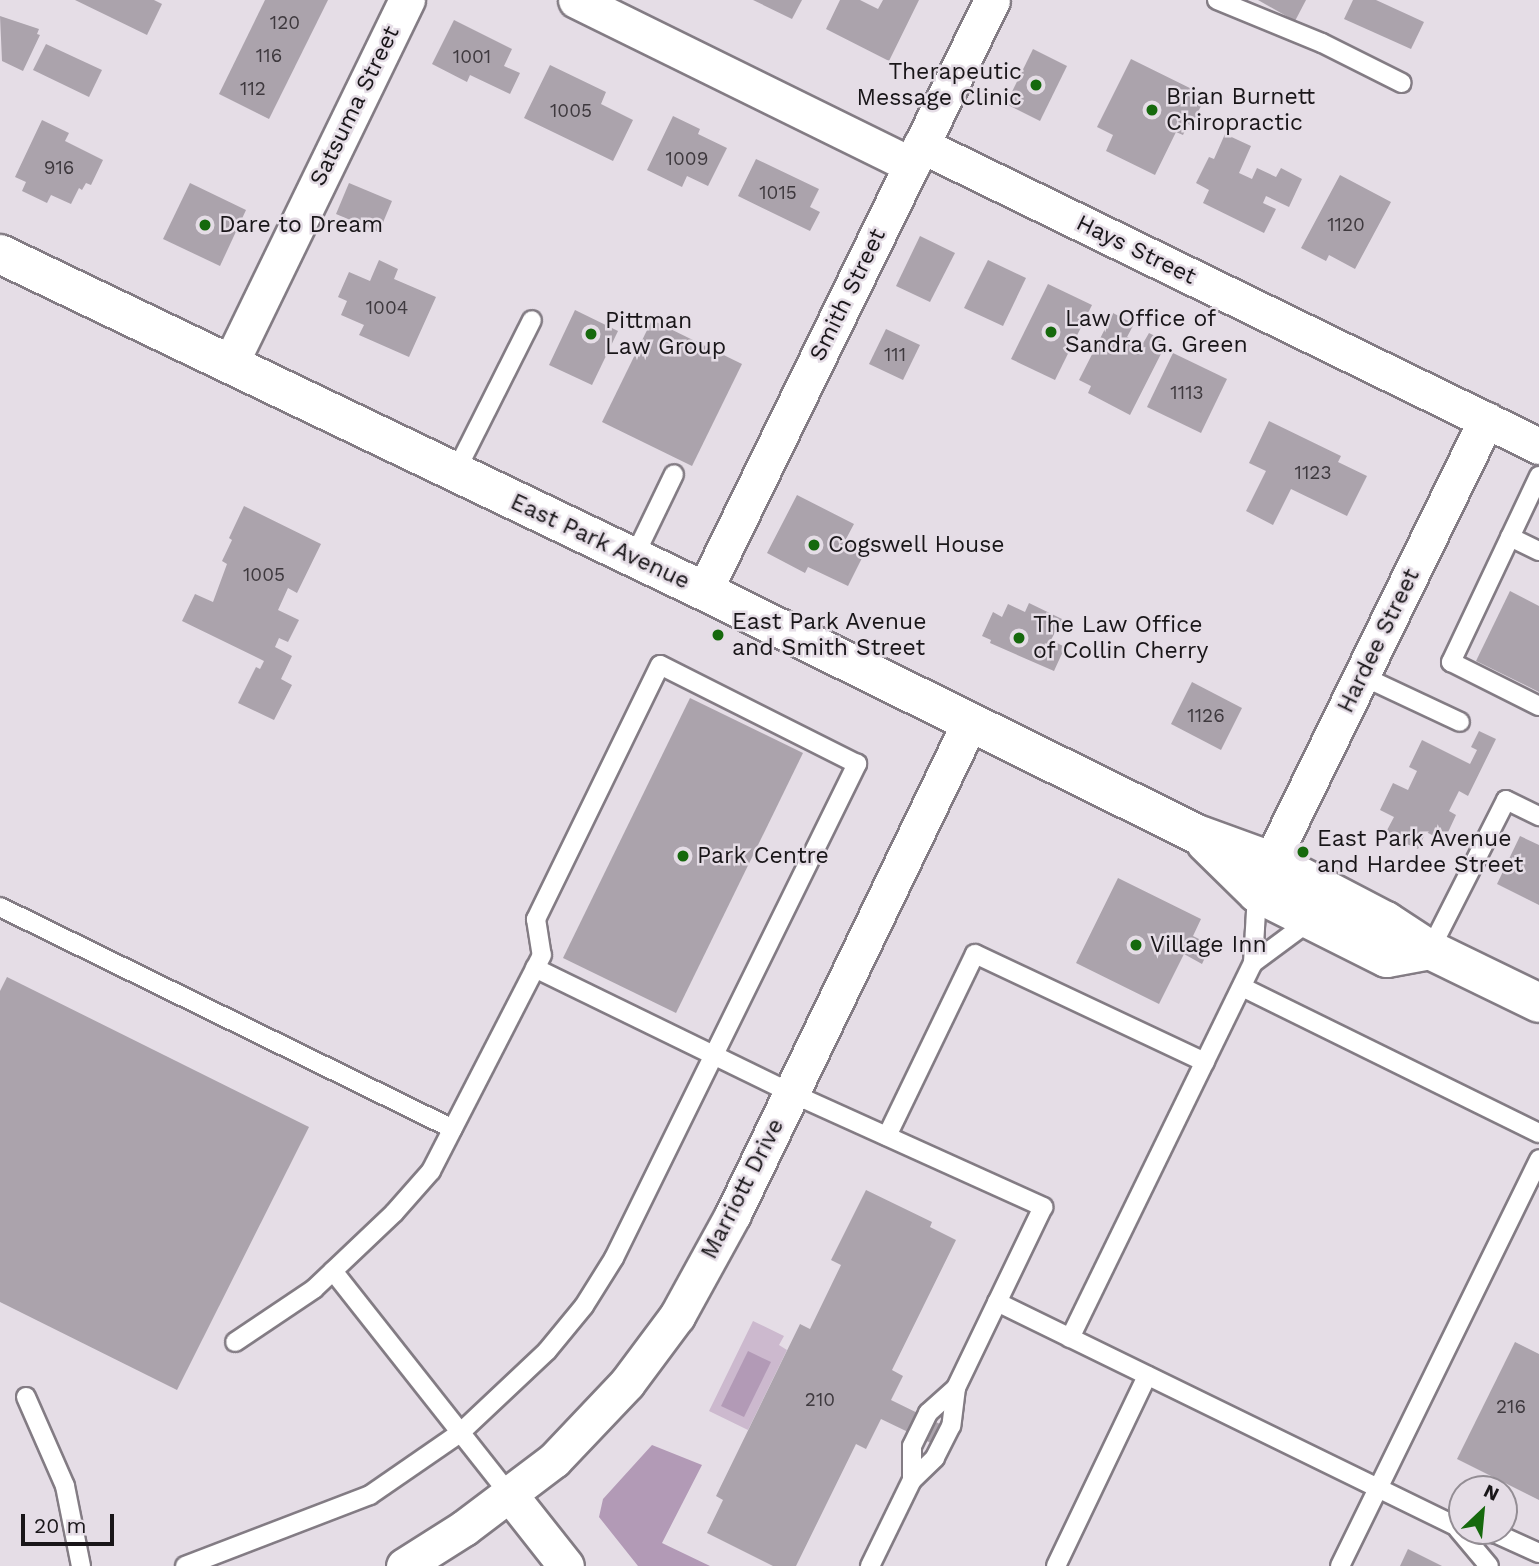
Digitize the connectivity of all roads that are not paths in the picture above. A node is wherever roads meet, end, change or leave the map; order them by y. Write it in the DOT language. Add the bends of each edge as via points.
graph roads {
  1 [pos="407,0"];
  2 [pos="576,0"];
  3 [pos="992,0"];
  4 [pos="1217,0"];
  5 [pos="1402,83"];
  6 [pos="917,155"];
  7 [pos="3,260"];
  8 [pos="532,320"];
  9 [pos="230,364"];
  10 [pos="1486,420"];
  11 [pos="1539,446"];
  12 [pos="455,473"];
  13 [pos="674,474"];
  14 [pos="1539,477"];
  15 [pos="1510,537"];
  16 [pos="1539,551"];
  17 [pos="634,559"];
  18 [pos="705,591"];
  19 [pos="1362,676"];
  20 [pos="1539,706"];
  21 [pos="1460,722"];
  22 [pos="969,724"];
  23 [pos="1539,816"];
  24 [pos="1264,877"];
  25 [pos="0,907"];
  26 [pos="1311,920"];
  27 [pos="1430,950"];
  28 [pos="1253,963"];
  29 [pos="535,968"];
  30 [pos="1242,987"];
  31 [pos="1539,1003"];
  32 [pos="714,1055"];
  33 [pos="1205,1062"];
  34 [pos="791,1093"];
  35 [pos="453,1129"];
  36 [pos="1539,1133"];
  37 [pos="887,1136"];
  38 [pos="1539,1158"];
  39 [pos="333,1271"];
  40 [pos="997,1302"];
  41 [pos="1070,1338"];
  42 [pos="235,1342"];
  43 [pos="1147,1376"];
  44 [pos="956,1388"];
  45 [pos="26,1397"];
  46 [pos="460,1433"];
  47 [pos="912,1480"];
  48 [pos="1378,1488"];
  49 [pos="510,1495"];
  50 [pos="1448,1521"];
  51 [pos="1518,1544"];
  52 [pos="1476,1545"];
  53 [pos="1539,1553"];
  54 [pos="81,1566"];
  55 [pos="185,1566"];
  56 [pos="404,1566"];
  57 [pos="566,1566"];
  58 [pos="870,1566"];
  59 [pos="1056,1566"];
  60 [pos="1340,1566"];
  61 [pos="1489,1566"];
  1 -- 9 [label="street, Satsuma Street"];
  2 -- 6 [label="street, Hays Street"];
  3 -- 6 [label="street, Smith Street"];
  4 -- 5 [label="lane" via="1322,43"];
  6 -- 10 [label="street, Hays Street"];
  6 -- 18 [label="street, Smith Street"];
  7 -- 9 [label="street, East Park Avenue"];
  8 -- 12 [label="lane"];
  9 -- 12 [label="street, East Park Avenue"];
  10 -- 11 [label="street, Hays Street"];
  10 -- 19 [label="street, Hardee Street"];
  12 -- 17 [label="street, East Park Avenue"];
  13 -- 17 [label="lane"];
  14 -- 15 [label="lane"];
  15 -- 16 [label="lane"];
  15 -- 20 [label="lane" via="1451,662"];
  17 -- 18 [label="street, East Park Avenue"];
  18 -- 22 [label="street, East Park Avenue"];
  19 -- 21 [label="lane"];
  19 -- 24 [label="street, Hardee Street"];
  22 -- 24 [label="street, East Park Avenue" via="1197,834"];
  22 -- 34 [label="street, Marriott Drive"];
  23 -- 27 [label="lane" via="1506,800"];
  24 -- 26 [label="street, East Park Avenue"];
  24 -- 27 [label="street, East Park Avenue" via="1386,920"];
  24 -- 28 [label="lane"];
  25 -- 35 [label="lane"];
  26 -- 27 [label="street, East Park Avenue" via="1387,958"];
  26 -- 28 [label="lane"];
  27 -- 31 [label="street, East Park Avenue"];
  28 -- 30 [label="lane"];
  29 -- 32 [label="lane"];
  29 -- 32 [label="lane" via="542,955 536,919 660,666 857,764"];
  29 -- 35 [label="lane"];
  30 -- 33 [label="lane"];
  30 -- 36 [label="lane"];
  32 -- 34 [label="lane"];
  32 -- 46 [label="lane" via="614,1258 584,1306 547,1351"];
  33 -- 37 [label="lane" via="975,954"];
  33 -- 41 [label="lane"];
  34 -- 37 [label="lane"];
  34 -- 49 [label="street, Marriott Drive" via="677,1316 627,1383 554,1460"];
  35 -- 39 [label="lane" via="431,1171"];
  37 -- 40 [label="lane" via="1043,1207"];
  38 -- 48 [label="lane"];
  39 -- 42 [label="lane"];
  39 -- 46 [label="lane"];
  40 -- 41 [label="lane"];
  40 -- 44 [label="lane"];
  41 -- 43 [label="lane"];
  43 -- 48 [label="lane"];
  43 -- 59 [label="lane"];
  44 -- 47 [label="lane" via="951,1426 934,1458"];
  44 -- 47 [label="lane" via="928,1413 912,1446"];
  45 -- 54 [label="lane" via="65,1486"];
  46 -- 49 [label="lane"];
  46 -- 55 [label="lane" via="370,1495"];
  47 -- 58 [label="lane"];
  48 -- 50 [label="lane"];
  48 -- 60 [label="lane"];
  49 -- 56 [label="street, Marriott Drive"];
  49 -- 57 [label="street"];
  51 -- 53 [label="lane"];
  52 -- 61 [label="lane"];
}
